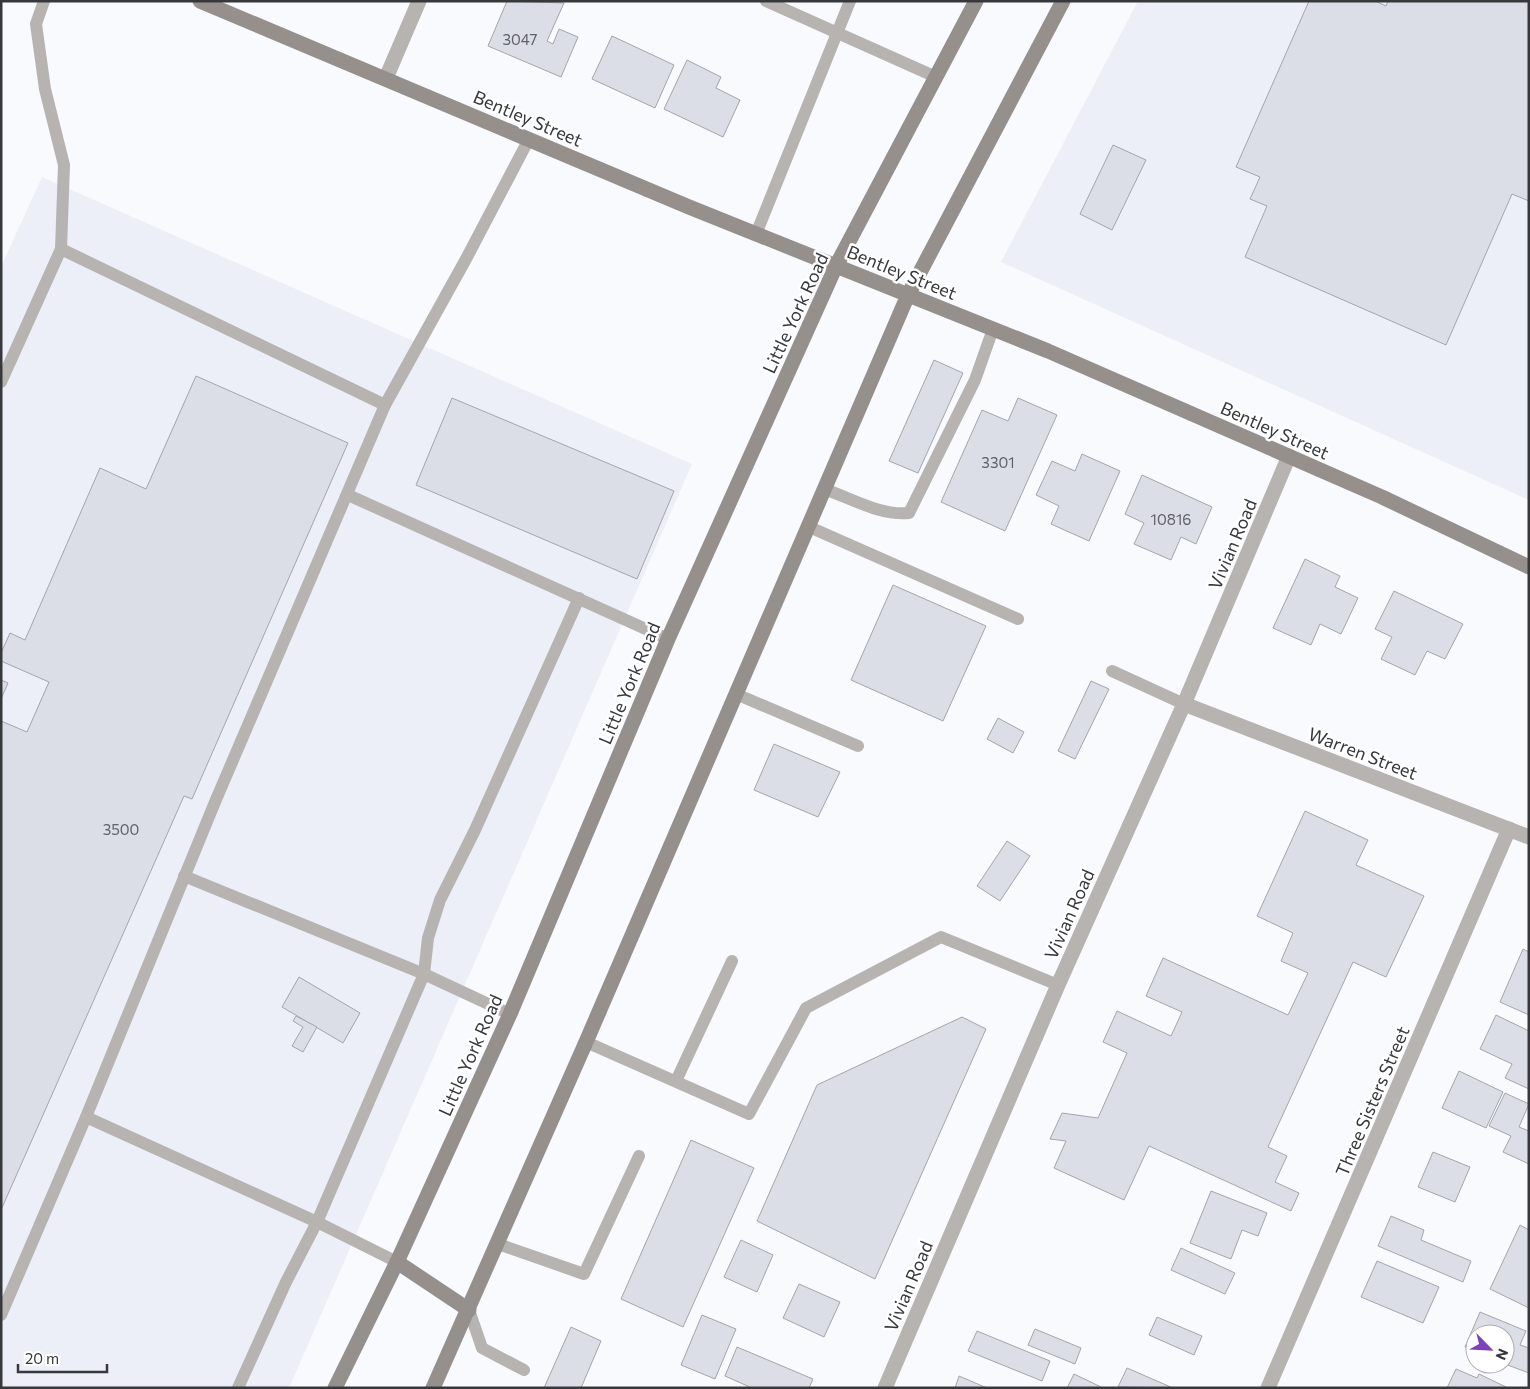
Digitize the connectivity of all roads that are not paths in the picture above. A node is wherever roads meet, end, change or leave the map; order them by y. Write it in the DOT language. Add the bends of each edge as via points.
graph roads {
  1 [pos="44,1"];
  2 [pos="200,1"];
  3 [pos="419,1"];
  4 [pos="766,1"];
  5 [pos="850,1"];
  6 [pos="976,1"];
  7 [pos="1063,1"];
  8 [pos="835,33"];
  9 [pos="936,76"];
  10 [pos="386,78"];
  11 [pos="529,139"];
  12 [pos="756,234"];
  13 [pos="61,249"];
  14 [pos="836,266"];
  15 [pos="908,295"];
  16 [pos="993,329"];
  17 [pos="1,382"];
  18 [pos="385,405"];
  19 [pos="1289,456"];
  20 [pos="824,489"];
  21 [pos="348,495"];
  22 [pos="807,526"];
  23 [pos="1529,567"];
  24 [pos="578,598"];
  25 [pos="1018,619"];
  26 [pos="668,639"];
  27 [pos="1112,671"];
  28 [pos="736,694"];
  29 [pos="1184,704"];
  30 [pos="858,746"];
  31 [pos="1509,828"];
  32 [pos="1529,837"];
  33 [pos="184,876"];
  34 [pos="732,960"];
  35 [pos="424,974"];
  36 [pos="1058,985"];
  37 [pos="510,1014"];
  38 [pos="586,1042"];
  39 [pos="676,1082"];
  40 [pos="86,1117"];
  41 [pos="640,1156"];
  42 [pos="317,1222"];
  43 [pos="498,1244"];
  44 [pos="398,1262"];
  45 [pos="469,1310"];
  46 [pos="1,1315"];
  47 [pos="524,1370"];
  48 [pos="238,1388"];
  49 [pos="335,1388"];
  50 [pos="433,1388"];
  51 [pos="885,1388"];
  52 [pos="1268,1388"];
  1 -- 13 [label="lane" via="36,24 45,89 64,165"];
  2 -- 10 [label="main road, Bentley Street"];
  3 -- 10 [label="street"];
  4 -- 8 [label="lane"];
  5 -- 8 [label="lane"];
  6 -- 9 [label="main road, Little York Road"];
  7 -- 15 [label="main road"];
  8 -- 9 [label="lane"];
  8 -- 12 [label="lane"];
  9 -- 14 [label="main road, Little York Road"];
  10 -- 11 [label="main road, Bentley Street"];
  11 -- 12 [label="main road, Bentley Street"];
  11 -- 18 [label="lane"];
  12 -- 14 [label="main road, Bentley Street"];
  13 -- 17 [label="lane"];
  13 -- 18 [label="lane"];
  14 -- 15 [label="main road, Bentley Street"];
  14 -- 26 [label="main road, Little York Road"];
  15 -- 16 [label="main road, Bentley Street"];
  15 -- 20 [label="main road"];
  16 -- 19 [label="main road, Bentley Street"];
  16 -- 20 [label="lane" via="975,380 909,513 897,515"];
  18 -- 21 [label="lane"];
  19 -- 23 [label="main road, Bentley Street"];
  19 -- 29 [label="street, Vivian Road"];
  20 -- 22 [label="main road"];
  21 -- 24 [label="lane"];
  21 -- 33 [label="lane"];
  22 -- 25 [label="lane"];
  22 -- 28 [label="main road"];
  24 -- 26 [label="lane"];
  24 -- 35 [label="lane" via="475,830 440,900 428,938"];
  26 -- 37 [label="main road, Little York Road"];
  27 -- 29 [label="lane"];
  28 -- 30 [label="lane"];
  28 -- 38 [label="main road"];
  29 -- 31 [label="street, Warren Street"];
  29 -- 36 [label="street, Vivian Road"];
  31 -- 32 [label="street, Warren Street"];
  31 -- 52 [label="street, Three Sisters Street"];
  33 -- 35 [label="lane"];
  33 -- 40 [label="lane"];
  34 -- 39 [label="lane"];
  35 -- 37 [label="lane"];
  35 -- 42 [label="lane"];
  36 -- 39 [label="lane" via="941,937 806,1008 749,1114"];
  36 -- 51 [label="street, Vivian Road"];
  37 -- 44 [label="main road, Little York Road"];
  38 -- 39 [label="lane"];
  38 -- 43 [label="main road"];
  40 -- 42 [label="lane"];
  40 -- 46 [label="lane"];
  41 -- 43 [label="lane" via="584,1274"];
  42 -- 44 [label="lane"];
  42 -- 48 [label="lane"];
  43 -- 45 [label="main road"];
  44 -- 45 [label="main road"];
  44 -- 49 [label="main road, Little York Road"];
  45 -- 47 [label="lane" via="482,1348"];
  45 -- 50 [label="main road"];
}
